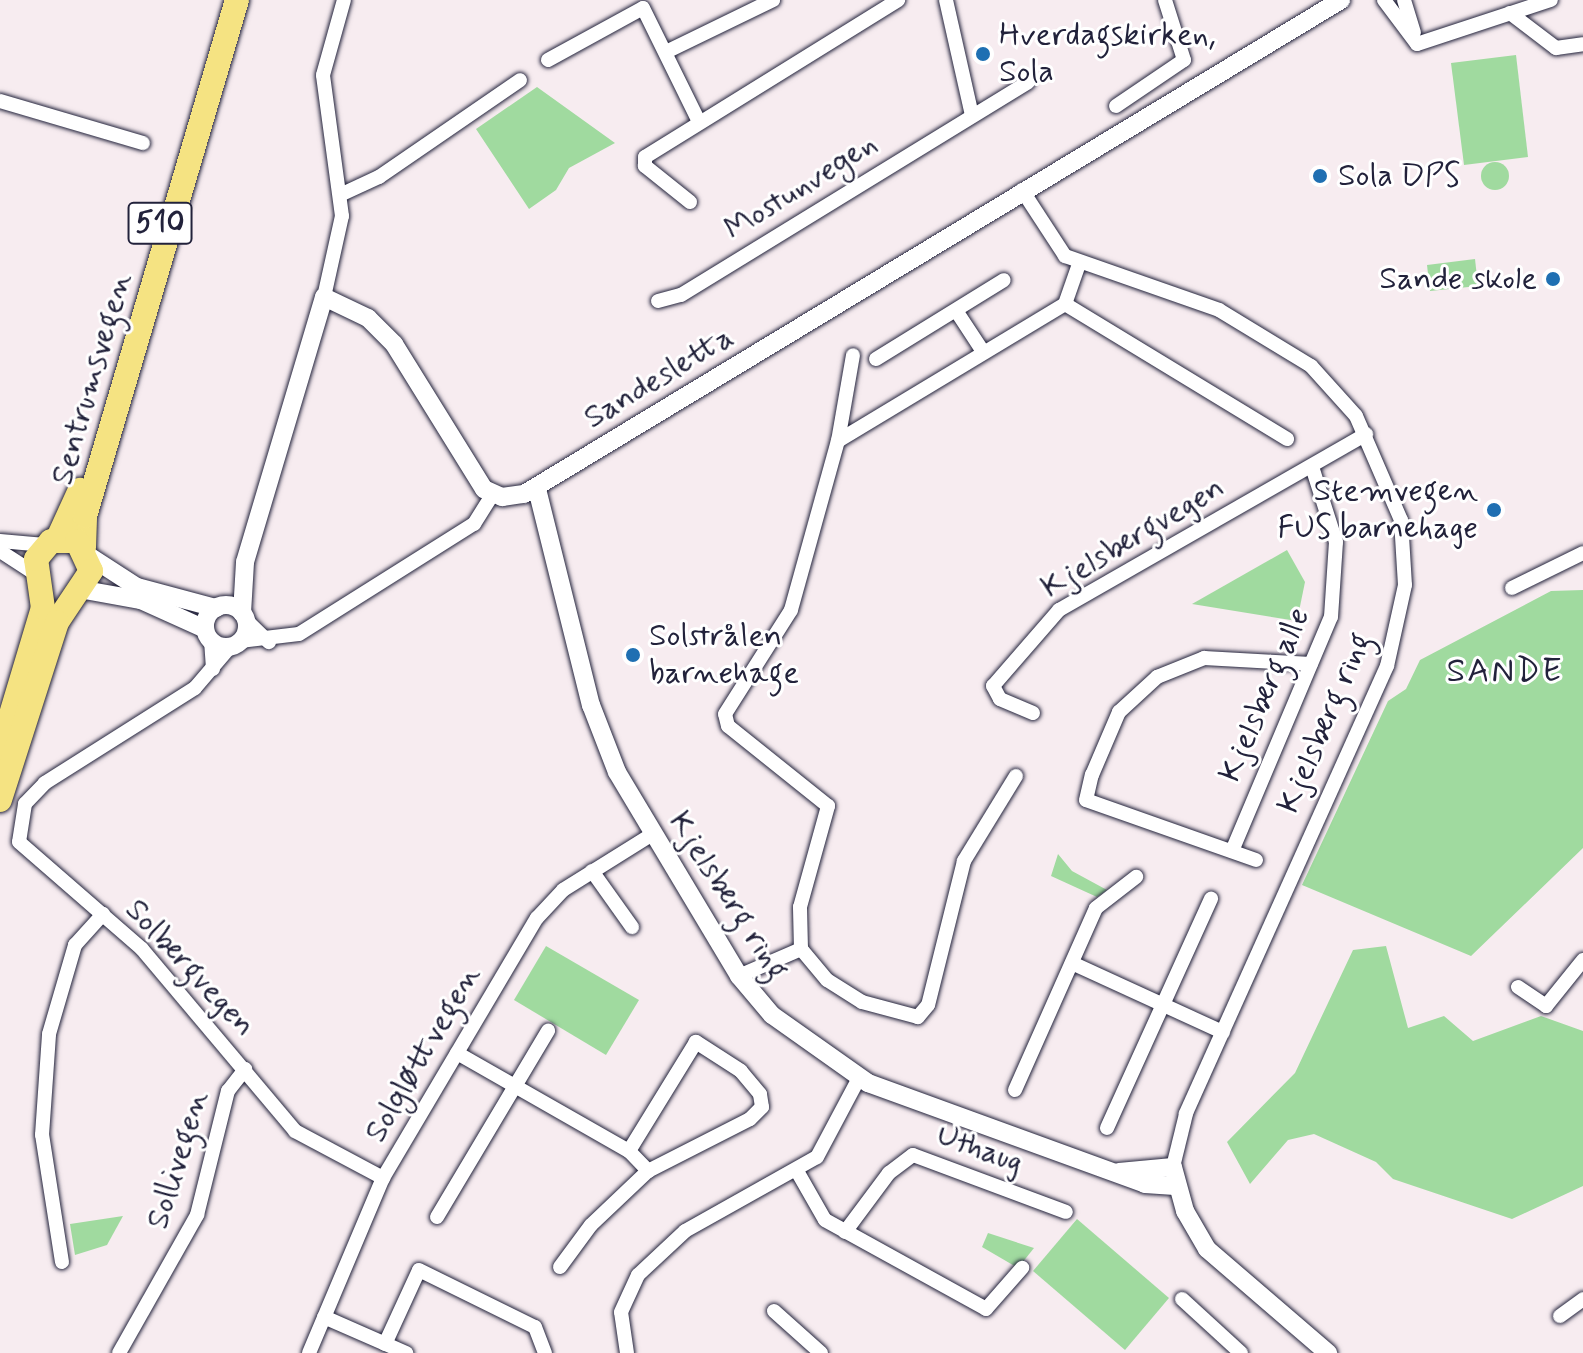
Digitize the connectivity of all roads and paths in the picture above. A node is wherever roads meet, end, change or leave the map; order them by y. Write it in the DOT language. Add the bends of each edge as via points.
graph roads {
  1 [pos="222,0"];
  2 [pos="237,0"];
  3 [pos="344,0"];
  4 [pos="773,0"];
  5 [pos="898,0"];
  6 [pos="946,0"];
  7 [pos="1165,0"];
  8 [pos="1341,0"];
  9 [pos="1384,0"];
  10 [pos="1404,0"];
  11 [pos="1551,0"];
  12 [pos="1320,5"];
  13 [pos="1510,13"];
  14 [pos="1417,44"];
  15 [pos="1583,44"];
  16 [pos="668,51"];
  17 [pos="548,60"];
  18 [pos="520,80"];
  19 [pos="1028,82"];
  20 [pos="0,101"];
  21 [pos="1116,106"];
  22 [pos="972,115"];
  23 [pos="699,122"];
  24 [pos="143,143"];
  25 [pos="1022,190"];
  26 [pos="340,195"];
  27 [pos="690,202"];
  28 [pos="1079,264"];
  29 [pos="1004,280"];
  30 [pos="324,297"];
  31 [pos="658,301"];
  32 [pos="1065,304"];
  33 [pos="957,312"];
  34 [pos="982,350"];
  35 [pos="853,355"];
  36 [pos="876,359"];
  37 [pos="1366,434"];
  38 [pos="1287,439"];
  39 [pos="838,441"];
  40 [pos="1312,467"];
  41 [pos="537,489"];
  42 [pos="492,495"];
  43 [pos="0,541"];
  44 [pos="52,542"];
  45 [pos="0,551"];
  46 [pos="87,551"];
  47 [pos="1583,553"];
  48 [pos="245,562"];
  49 [pos="39,579"];
  50 [pos="1512,588"];
  51 [pos="76,591"];
  52 [pos="216,608"];
  53 [pos="244,616"];
  54 [pos="208,634"];
  55 [pos="269,642"];
  56 [pos="235,644"];
  57 [pos="1311,664"];
  58 [pos="213,669"];
  59 [pos="1033,713"];
  60 [pos="0,751"];
  61 [pos="1016,776"];
  62 [pos="0,800"];
  63 [pos="651,835"];
  64 [pos="1232,851"];
  65 [pos="1256,860"];
  66 [pos="592,871"];
  67 [pos="1136,877"];
  68 [pos="1211,899"];
  69 [pos="103,914"];
  70 [pos="632,927"];
  71 [pos="801,949"];
  72 [pos="1583,960"];
  73 [pos="1072,963"];
  74 [pos="739,976"];
  75 [pos="1518,987"];
  76 [pos="1163,1004"];
  77 [pos="548,1031"];
  78 [pos="1223,1032"];
  79 [pos="457,1053"];
  80 [pos="245,1069"];
  81 [pos="859,1078"];
  82 [pos="516,1089"];
  83 [pos="1015,1090"];
  84 [pos="1107,1128"];
  85 [pos="629,1151"];
  86 [pos="648,1171"];
  87 [pos="797,1171"];
  88 [pos="1174,1176"];
  89 [pos="383,1178"];
  90 [pos="1066,1212"];
  91 [pos="437,1217"];
  92 [pos="845,1232"];
  93 [pos="62,1262"];
  94 [pos="560,1267"];
  95 [pos="1022,1268"];
  96 [pos="1182,1299"];
  97 [pos="1583,1299"];
  98 [pos="774,1311"];
  99 [pos="1560,1316"];
  100 [pos="324,1317"];
  101 [pos="385,1344"];
  102 [pos="119,1353"];
  103 [pos="309,1353"];
  104 [pos="406,1353"];
  105 [pos="545,1353"];
  106 [pos="627,1353"];
  107 [pos="821,1353"];
  108 [pos="1241,1353"];
  109 [pos="1328,1353"];
  1 -- 44 [label="main road, Sentrumsvegen / 510" via="94,446"];
  2 -- 46 [label="main road, Sentrumsvegen / 510" via="85,516"];
  3 -- 26 [label="street" via="323,75"];
  4 -- 16 [label="street"];
  5 -- 23 [label="street"];
  6 -- 22 [label="street"];
  7 -- 21 [label="street" via="1184,60"];
  8 -- 12 [label="street, Sandesletta"];
  9 -- 14 [label="street"];
  10 -- 14 [label="street"];
  11 -- 13 [label="street"];
  12 -- 25 [label="street, Sandesletta"];
  13 -- 14 [label="street"];
  13 -- 15 [label="street" via="1556,48"];
  16 -- 17 [label="street" via="643,8"];
  16 -- 23 [label="street"];
  18 -- 26 [label="street" via="379,177"];
  19 -- 22 [label="street, Mostunvegen"];
  20 -- 24 [label="street"];
  22 -- 31 [label="street, Mostunvegen" via="681,295"];
  23 -- 27 [label="street" via="643,161"];
  25 -- 28 [label="street, Kjelsberg ring" via="1060,252"];
  25 -- 41 [label="street, Sandesletta"];
  26 -- 30 [label="street" via="341,234"];
  28 -- 32 [label="street"];
  28 -- 37 [label="street, Kjelsberg ring" via="1219,310 1270,335 1327,382"];
  29 -- 33 [label="street"];
  30 -- 42 [label="street" via="352,307 389,338"];
  30 -- 48 [label="street"];
  32 -- 34 [label="street"];
  32 -- 38 [label="street"];
  33 -- 34 [label="street"];
  33 -- 36 [label="street"];
  34 -- 39 [label="street"];
  35 -- 39 [label="street"];
  37 -- 40 [label="street, Kjelsbergvegen"];
  37 -- 78 [label="street, Kjelsberg ring" via="1401,520 1405,585 1395,639"];
  39 -- 71 [label="street" via="791,610 724,720 828,806 800,907"];
  40 -- 57 [label="street, Kjelsberg alle" via="1332,520 1337,574 1331,617"];
  40 -- 59 [label="street, Kjelsbergvegen" via="1059,610 993,686 1000,699"];
  41 -- 42 [label="street, Sandesletta"];
  41 -- 63 [label="street, Kjelsberg ring" via="599,728"];
  42 -- 55 [label="street" via="463,531 299,634"];
  43 -- 44 [label="street"];
  44 -- 46 [label="main road"];
  44 -- 49 [label="main road, Sentrumsvegen / 510"];
  45 -- 49 [label="street"];
  46 -- 51 [label="main road, Sentrumsvegen / 510" via="89,578"];
  46 -- 52 [label="street" via="137,587"];
  47 -- 50 [label="street"];
  48 -- 52 [label="street"];
  48 -- 53 [label="street"];
  49 -- 51 [label="main road"];
  49 -- 60 [label="main road, Sentrumsvegen / 510" via="38,628"];
  51 -- 54 [label="street" via="141,600"];
  51 -- 62 [label="main road, Sentrumsvegen / 510"];
  52 -- 53 [label="street"];
  52 -- 54 [label="street"];
  53 -- 55 [label="street"];
  53 -- 56 [label="street"];
  54 -- 56 [label="street"];
  54 -- 58 [label="street"];
  55 -- 56 [label="street"];
  56 -- 58 [label="street, Solbergvegen"];
  57 -- 64 [label="street, Kjelsberg alle"];
  57 -- 64 [label="street" via="1204,658 1157,677 1111,725 1086,800"];
  58 -- 69 [label="street, Solbergvegen" via="195,688 89,750 25,804 17,831 24,850"];
  61 -- 71 [label="street" via="964,861 930,1018 862,1002 827,980"];
  63 -- 66 [label="street, Solgløttvegen"];
  63 -- 74 [label="street, Kjelsberg ring"];
  64 -- 65 [label="street"];
  66 -- 70 [label="street"];
  66 -- 79 [label="street, Solgløttvegen" via="537,918"];
  67 -- 73 [label="street" via="1096,908"];
  68 -- 76 [label="street"];
  69 -- 80 [label="street, Solbergvegen"];
  69 -- 93 [label="street" via="75,945 49,1034 42,1135"];
  71 -- 74 [label="street"];
  72 -- 75 [label="street" via="1546,1006"];
  73 -- 76 [label="street"];
  73 -- 83 [label="street"];
  74 -- 81 [label="street, Kjelsberg ring" via="791,1033"];
  76 -- 78 [label="street"];
  76 -- 84 [label="street"];
  77 -- 82 [label="street"];
  78 -- 88 [label="street, Kjelsberg ring" via="1186,1114"];
  79 -- 82 [label="street"];
  79 -- 89 [label="street, Solgløttvegen"];
  80 -- 89 [label="street, Solbergvegen" via="303,1138"];
  80 -- 102 [label="street, Sollivegen" via="228,1091 197,1215"];
  81 -- 87 [label="street" via="828,1144"];
  81 -- 88 [label="street, Kjelsberg ring" via="1119,1172"];
  82 -- 85 [label="street"];
  82 -- 91 [label="street"];
  85 -- 86 [label="street"];
  85 -- 86 [label="street" via="696,1042 741,1071 760,1094 760,1111"];
  86 -- 94 [label="street" via="591,1225"];
  87 -- 92 [label="street" via="825,1220"];
  87 -- 106 [label="street" via="685,1231 652,1259 621,1312"];
  88 -- 109 [label="street" via="1207,1249"];
  89 -- 100 [label="street, Solgløttvegen"];
  90 -- 92 [label="street, Uthaug" via="913,1155 889,1173"];
  92 -- 95 [label="street" via="986,1309"];
  96 -- 108 [label="street"];
  97 -- 99 [label="street"];
  98 -- 107 [label="street"];
  100 -- 101 [label="street"];
  100 -- 103 [label="street, Solgløttvegen"];
  101 -- 104 [label="street"];
  101 -- 105 [label="street" via="419,1270 535,1327"];
}
